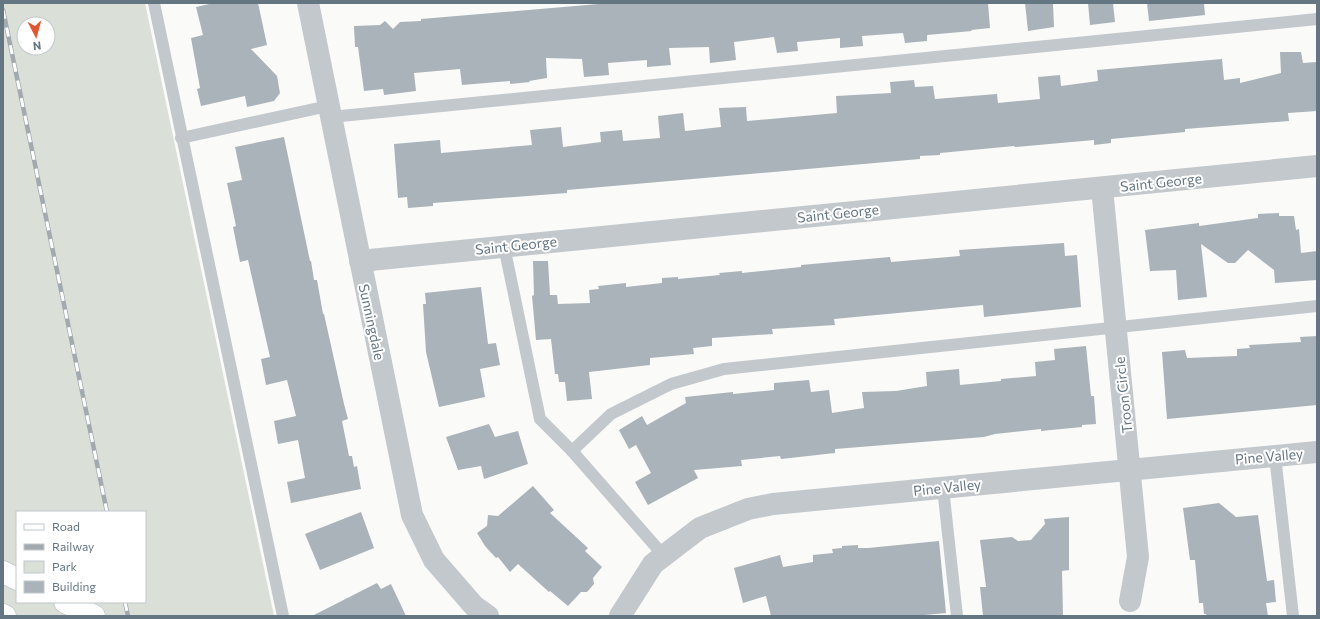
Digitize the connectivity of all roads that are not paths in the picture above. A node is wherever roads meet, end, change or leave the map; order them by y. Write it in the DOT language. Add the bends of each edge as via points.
graph roads {
  1 [pos="154,3"];
  2 [pos="308,3"];
  3 [pos="1317,19"];
  4 [pos="330,111"];
  5 [pos="181,138"];
  6 [pos="1317,166"];
  7 [pos="1102,188"];
  8 [pos="504,246"];
  9 [pos="360,261"];
  10 [pos="1317,306"];
  11 [pos="1116,327"];
  12 [pos="572,451"];
  13 [pos="1317,452"];
  14 [pos="1276,456"];
  15 [pos="1130,468"];
  16 [pos="943,488"];
  17 [pos="664,556"];
  18 [pos="3,572"];
  19 [pos="16,578"];
  20 [pos="1130,601"];
  21 [pos="67,603"];
  22 [pos="94,616"];
  23 [pos="283,616"];
  24 [pos="488,616"];
  25 [pos="620,616"];
  26 [pos="957,616"];
  27 [pos="1292,616"];
  1 -- 5 [label="lane"];
  2 -- 4 [label="street, Sunningdale"];
  3 -- 4 [label="lane"];
  4 -- 5 [label="lane"];
  4 -- 9 [label="street, Sunningdale"];
  5 -- 23 [label="lane"];
  6 -- 7 [label="street, Saint George"];
  7 -- 8 [label="street, Saint George"];
  7 -- 11 [label="street, Troon Circle"];
  8 -- 9 [label="street, Saint George"];
  8 -- 12 [label="lane" via="540,419"];
  9 -- 24 [label="street, Sunningdale" via="412,515 434,560 474,606"];
  10 -- 11 [label="lane"];
  11 -- 12 [label="lane" via="724,368 672,384 612,414"];
  11 -- 15 [label="street, Troon Circle"];
  12 -- 17 [label="lane"];
  13 -- 14 [label="street, Pine Valley"];
  14 -- 15 [label="street, Pine Valley"];
  14 -- 27 [label="lane"];
  15 -- 16 [label="street, Pine Valley"];
  15 -- 20 [label="street, Troon Circle" via="1138,557"];
  16 -- 17 [label="street, Pine Valley" via="773,504 748,509 700,528"];
  16 -- 26 [label="lane"];
  17 -- 25 [label="street, Pine Valley" via="654,564"];
  18 -- 19 [label="main road"];
  21 -- 22 [label="main road"];
}
